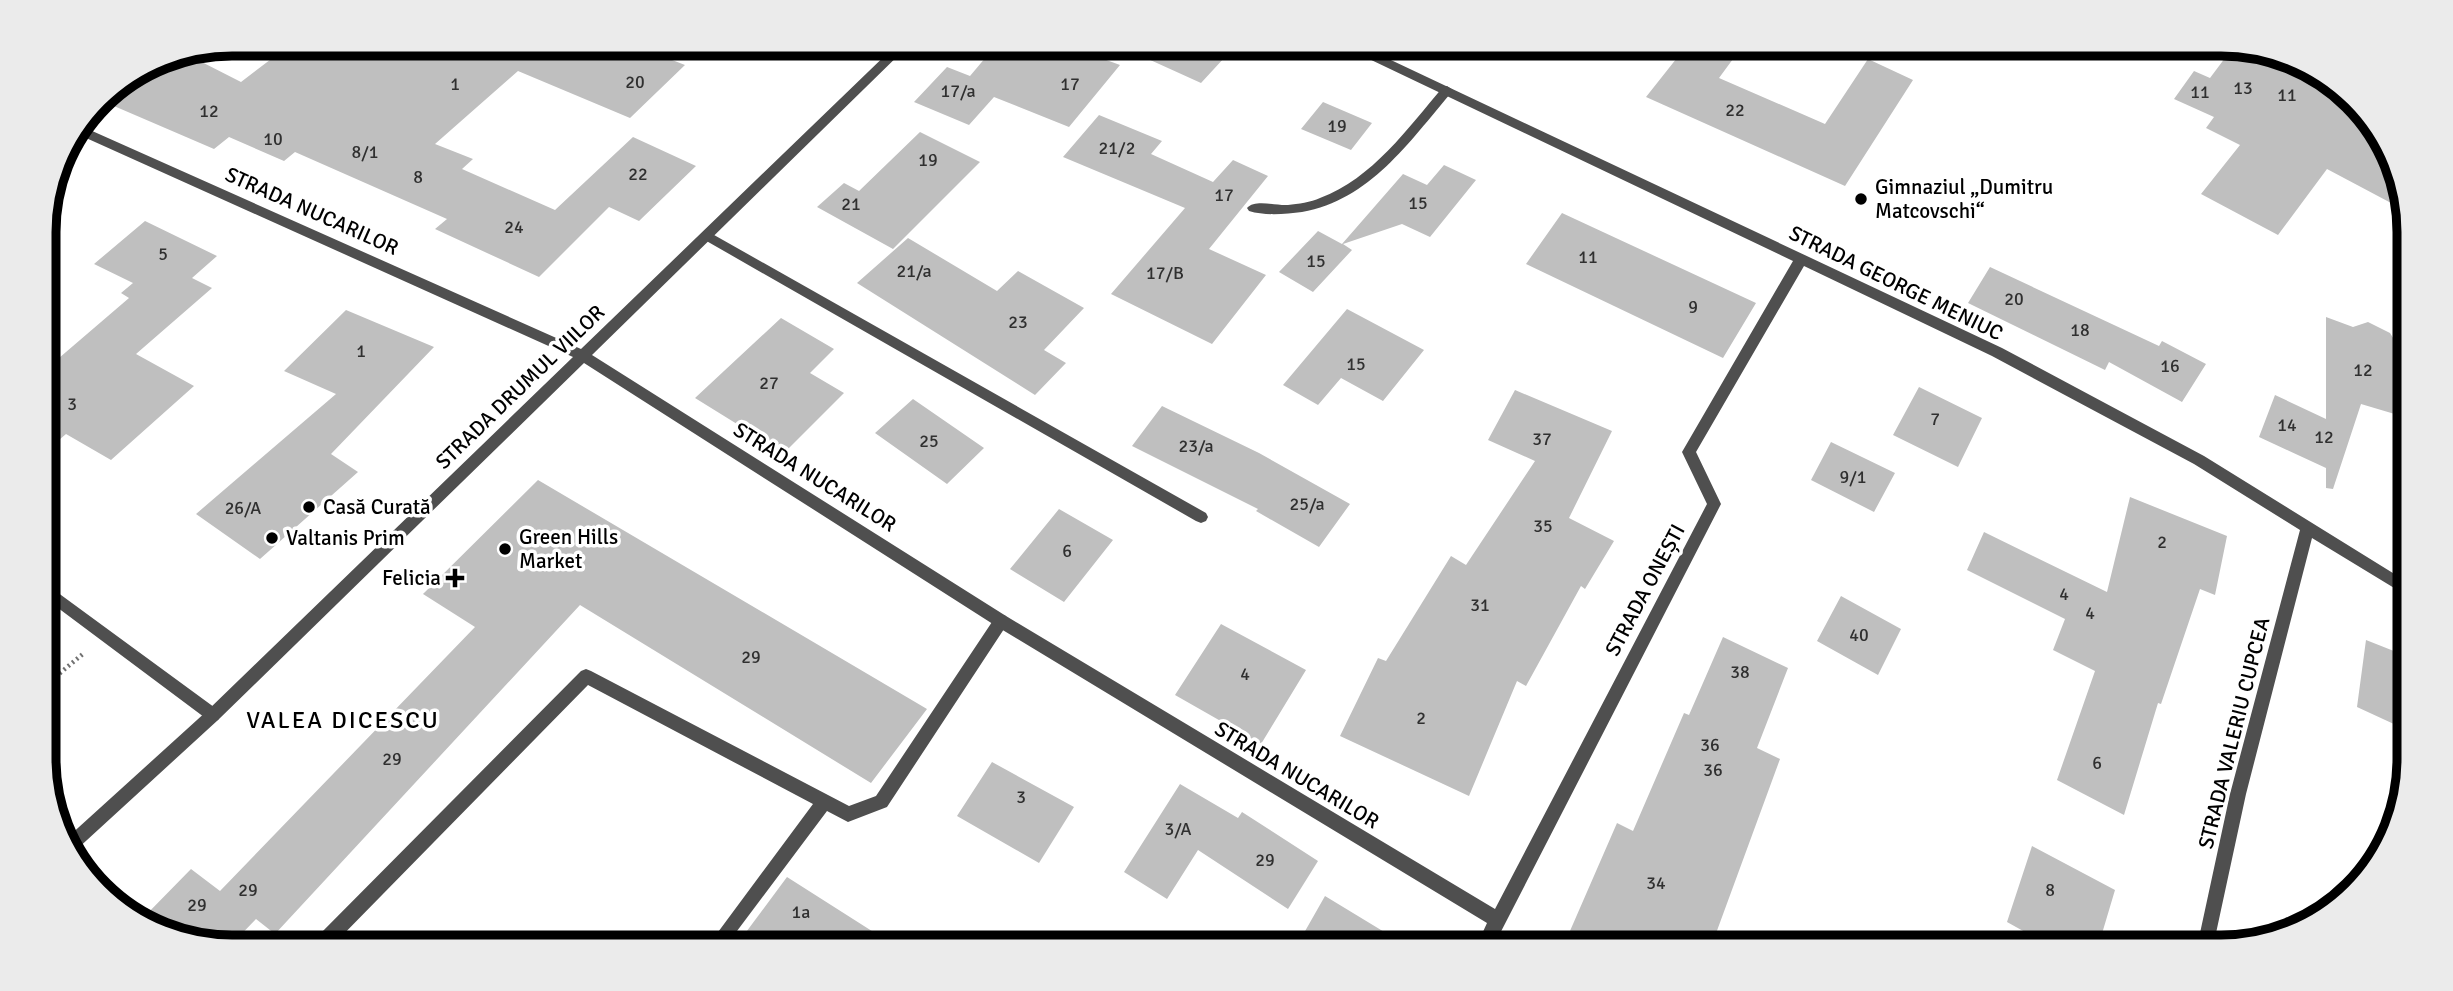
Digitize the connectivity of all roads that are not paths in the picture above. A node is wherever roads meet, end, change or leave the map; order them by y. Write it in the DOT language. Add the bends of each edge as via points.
graph roads {
  1 [pos="892,56"];
  2 [pos="1374,56"];
  3 [pos="1447,90"];
  4 [pos="87,133"];
  5 [pos="1253,208"];
  6 [pos="707,236"];
  7 [pos="1801,259"];
  8 [pos="583,356"];
  9 [pos="1202,517"];
  10 [pos="2307,529"];
  11 [pos="2397,584"];
  12 [pos="56,598"];
  13 [pos="1001,621"];
  14 [pos="213,715"];
  15 [pos="824,802"];
  16 [pos="76,840"];
  17 [pos="1498,920"];
  18 [pos="331,935"];
  19 [pos="724,935"];
  20 [pos="1490,935"];
  21 [pos="2208,935"];
  1 -- 6 [label="street, STRADA DRUMUL VIILOR"];
  2 -- 3 [label="street, STRADA GEORGE MENIUC"];
  3 -- 5 [label="street" via="1365,180 1341,197 1314,207"];
  3 -- 7 [label="street, STRADA GEORGE MENIUC"];
  4 -- 8 [label="street, STRADA NUCARILOR"];
  6 -- 8 [label="street, STRADA DRUMUL VIILOR"];
  6 -- 9 [label="street"];
  7 -- 10 [label="street, STRADA GEORGE MENIUC" via="2107,410 2199,460"];
  7 -- 17 [label="street, STRADA ONEȘTI" via="1689,452 1693,470 1712,492 1714,504"];
  8 -- 13 [label="street, STRADA NUCARILOR"];
  8 -- 14 [label="street, STRADA DRUMUL VIILOR"];
  10 -- 11 [label="street, STRADA GEORGE MENIUC"];
  10 -- 21 [label="street, STRADA VALERIU CUPCEA" via="2238,794"];
  12 -- 14 [label="street"];
  13 -- 15 [label="street" via="881,802 848,814"];
  13 -- 17 [label="street, STRADA NUCARILOR"];
  14 -- 16 [label="street, STRADA DRUMUL VIILOR"];
  15 -- 18 [label="street" via="586,676"];
  15 -- 19 [label="street"];
  17 -- 20 [label="street, STRADA ONEȘTI"];
}
